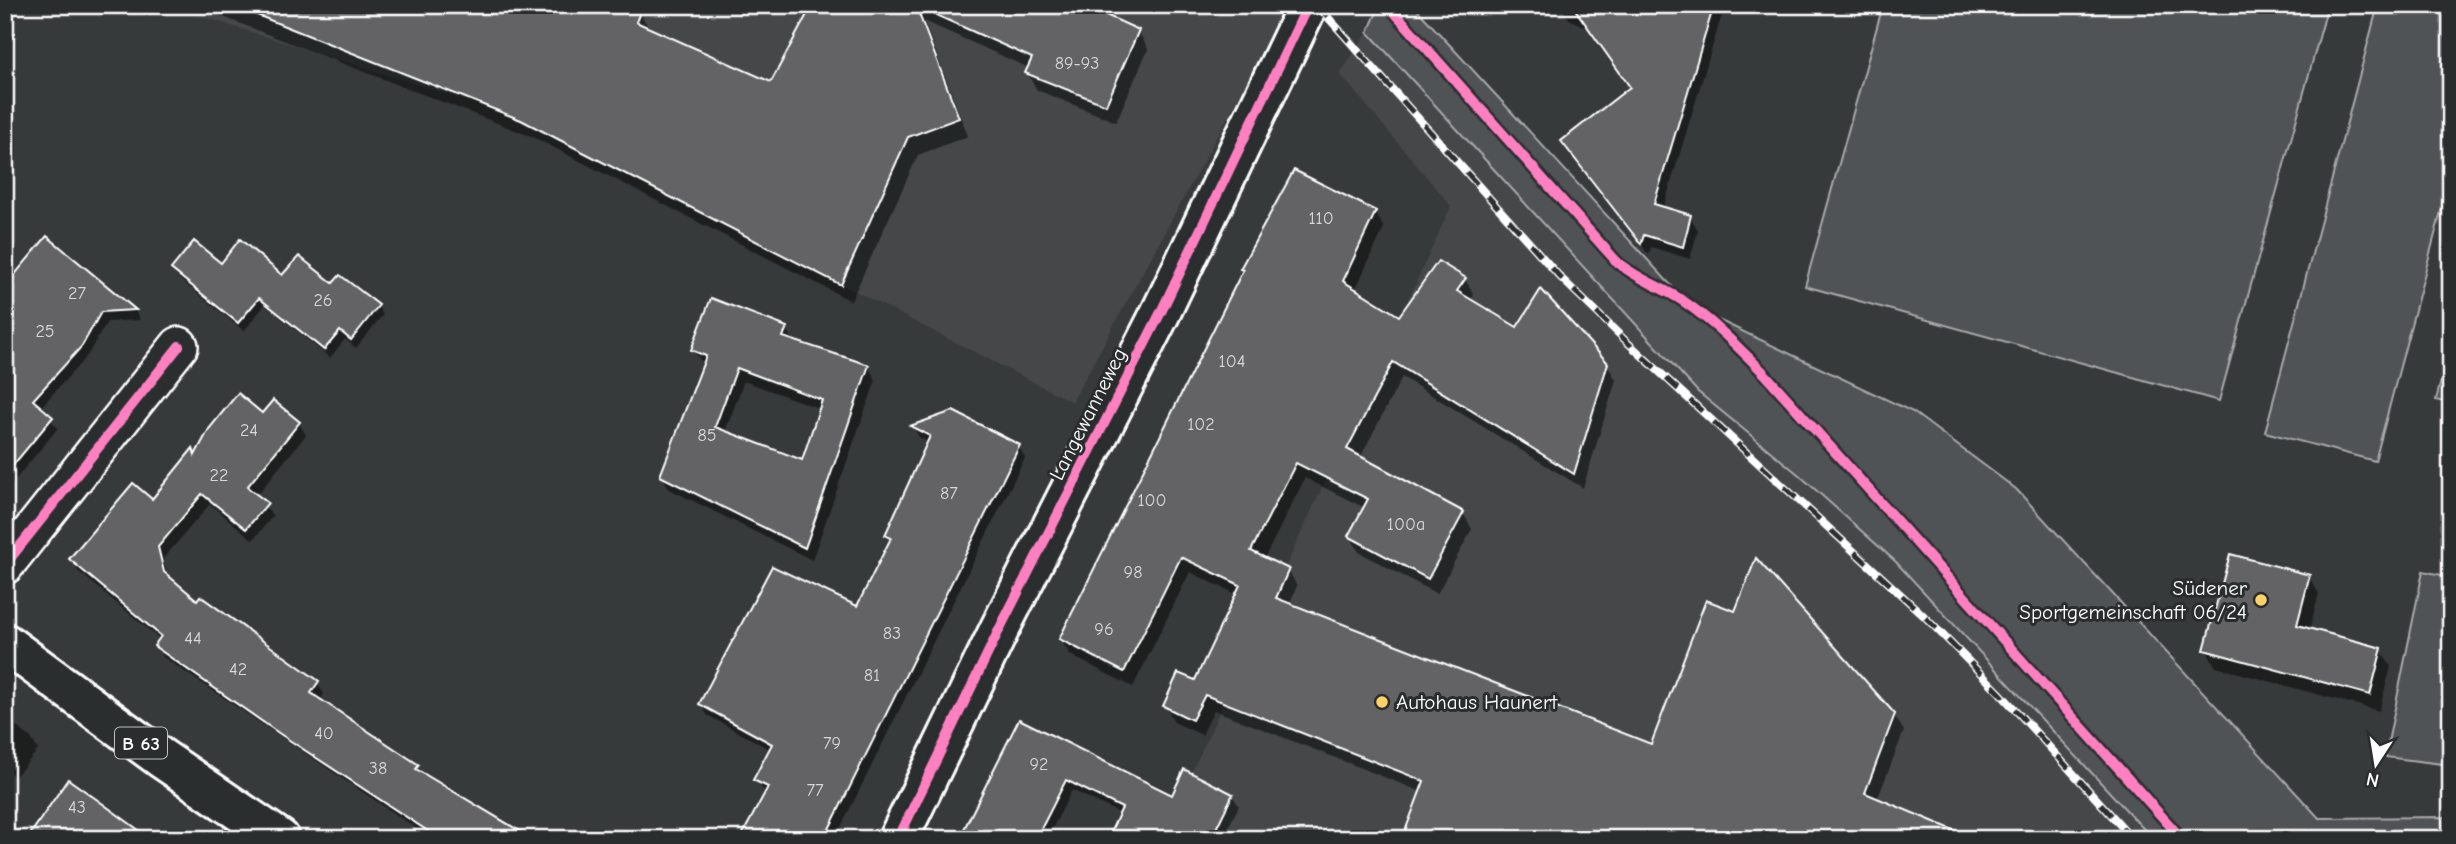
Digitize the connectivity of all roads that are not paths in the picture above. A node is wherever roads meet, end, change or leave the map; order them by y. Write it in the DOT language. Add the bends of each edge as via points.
graph roads {
  1 [pos="1308,5"];
  2 [pos="179,346"];
  3 [pos="5,565"];
  4 [pos="5,643"];
  5 [pos="280,839"];
  6 [pos="898,839"];
  1 -- 6 [label="street, Langewanneweg" via="1161,312"];
  2 -- 3 [label="street"];
  4 -- 5 [label="street, B 63"];
}
